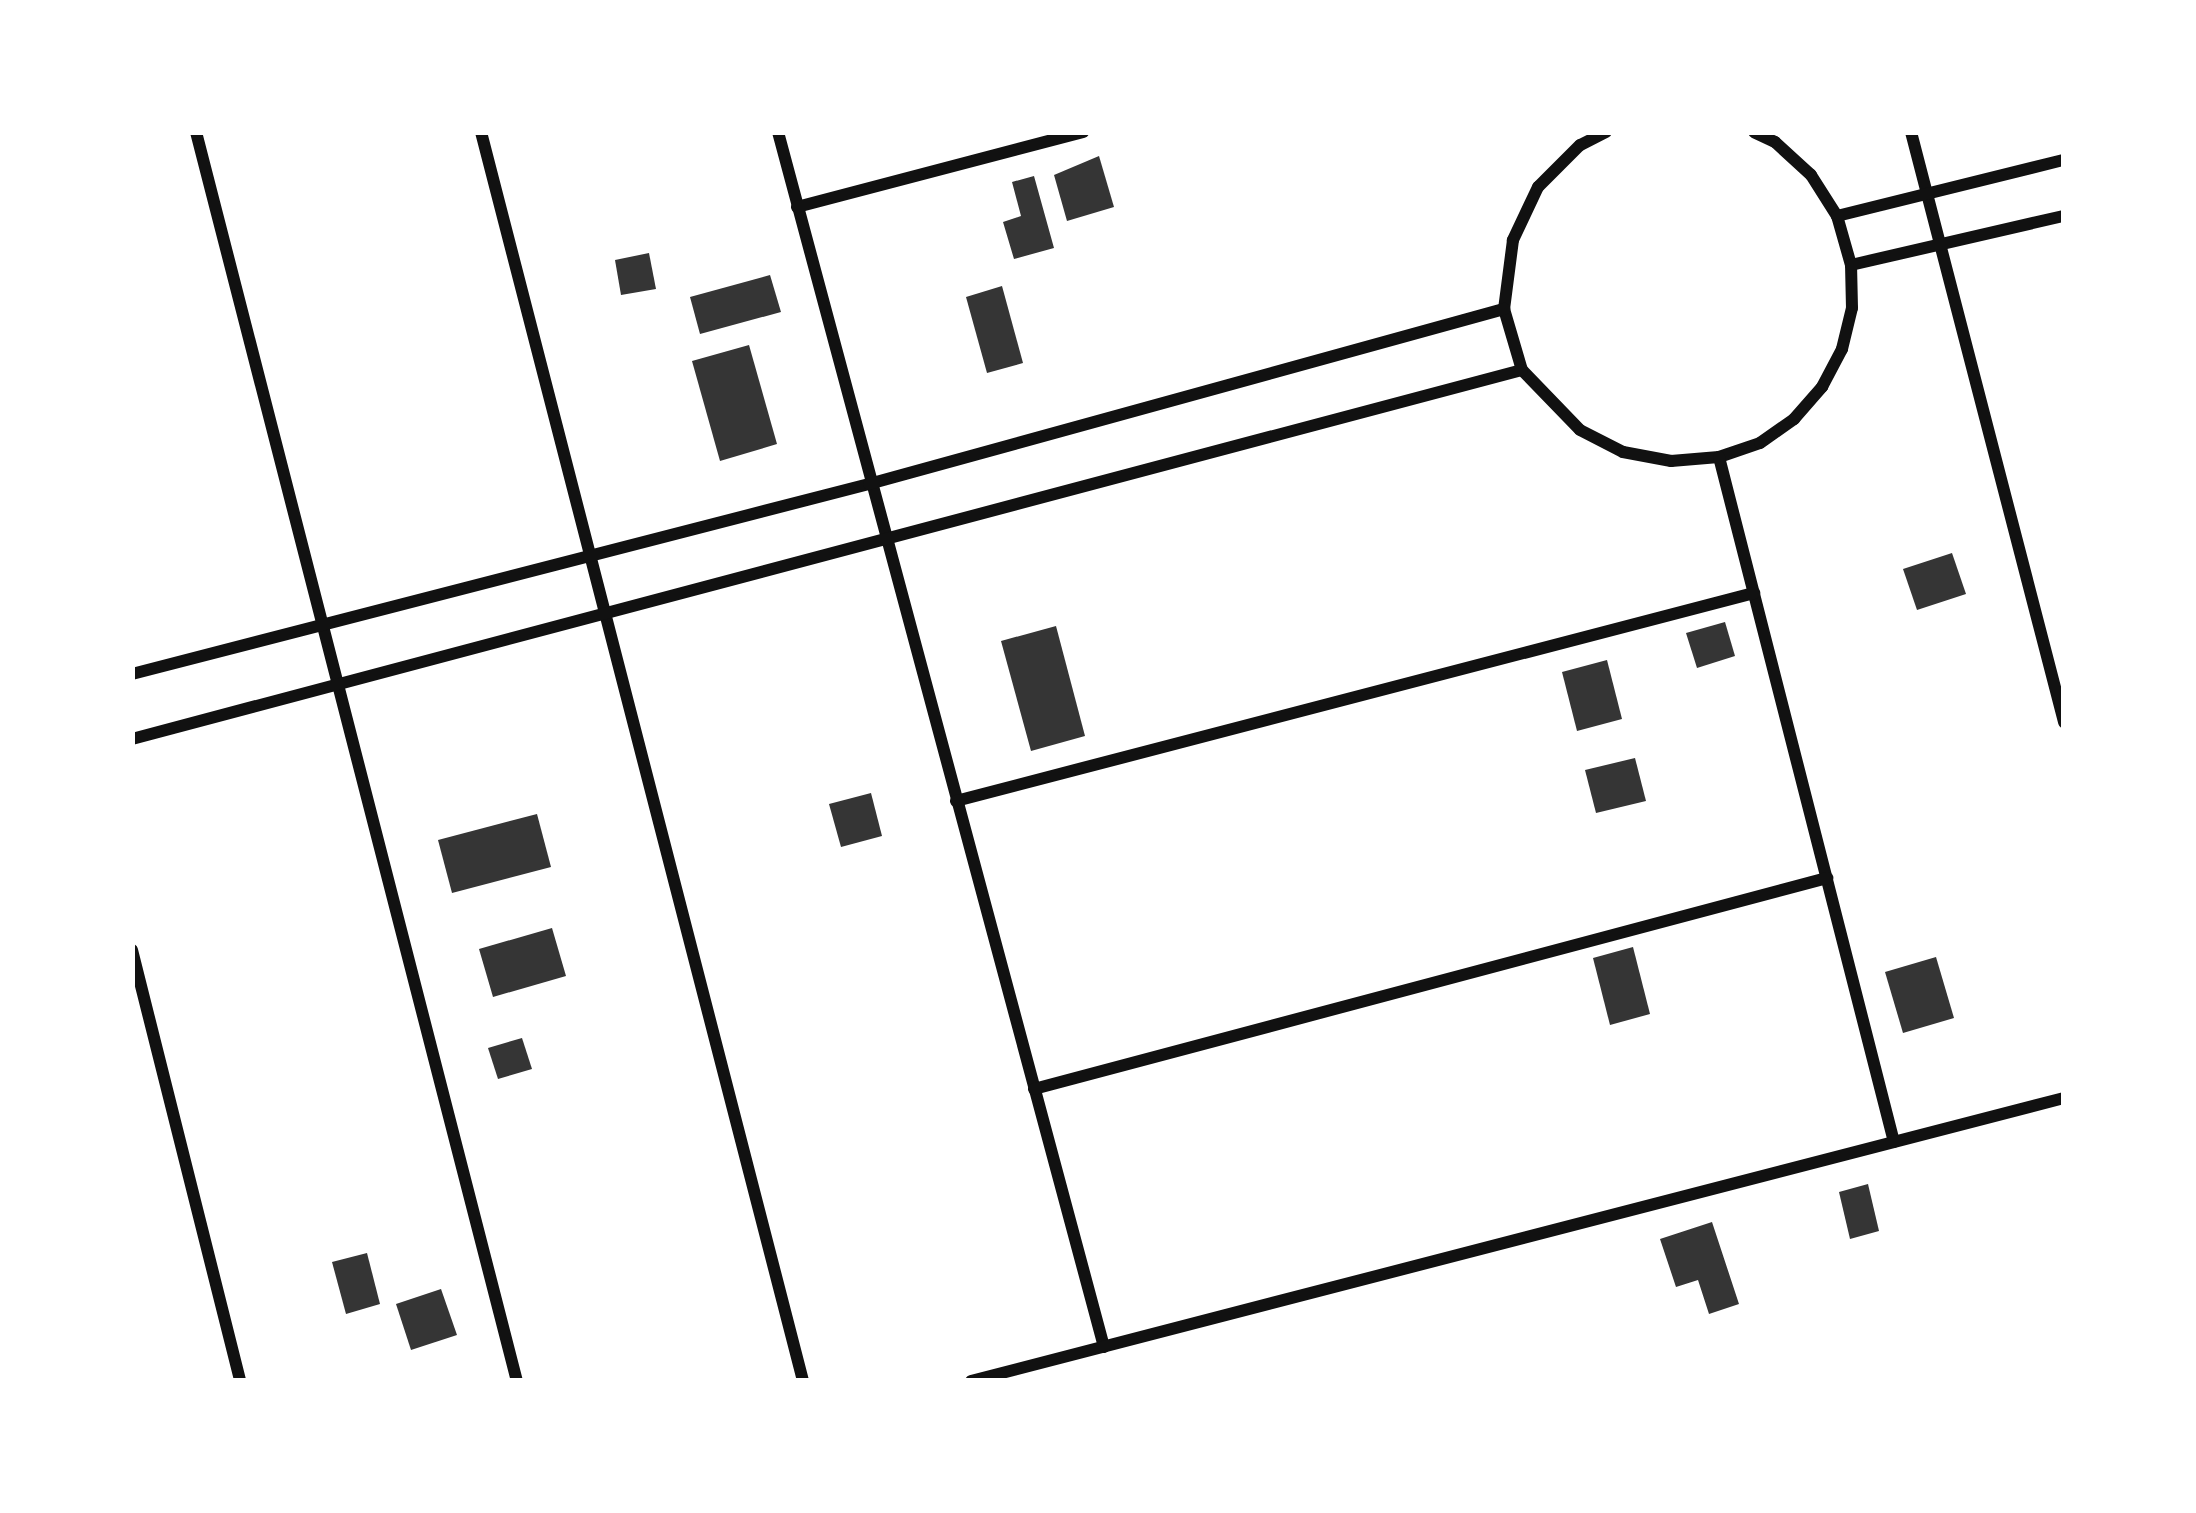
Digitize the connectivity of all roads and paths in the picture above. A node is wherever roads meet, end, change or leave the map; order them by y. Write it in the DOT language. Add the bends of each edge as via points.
graph roads {
  1 [pos="196,132"];
  2 [pos="482,132"];
  3 [pos="778,132"];
  4 [pos="1083,132"];
  5 [pos="1606,132"];
  6 [pos="1754,132"];
  7 [pos="1911,132"];
  8 [pos="2064,160"];
  9 [pos="1927,196"];
  10 [pos="797,207"];
  11 [pos="1837,216"];
  12 [pos="2064,216"];
  13 [pos="1940,246"];
  14 [pos="1852,266"];
  15 [pos="1504,309"];
  16 [pos="1522,370"];
  17 [pos="1719,457"];
  18 [pos="869,484"];
  19 [pos="884,536"];
  20 [pos="587,557"];
  21 [pos="1754,592"];
  22 [pos="603,612"];
  23 [pos="322,625"];
  24 [pos="132,674"];
  25 [pos="338,682"];
  26 [pos="2064,722"];
  27 [pos="132,739"];
  28 [pos="956,801"];
  29 [pos="1827,878"];
  30 [pos="132,950"];
  31 [pos="1034,1089"];
  32 [pos="2064,1097"];
  33 [pos="1894,1142"];
  34 [pos="1104,1347"];
  35 [pos="240,1381"];
  36 [pos="518,1381"];
  37 [pos="803,1381"];
  38 [pos="971,1381"];
  1 -- 23 [label="street"];
  2 -- 20 [label="street"];
  3 -- 10 [label="street"];
  4 -- 10 [label="street"];
  5 -- 15 [label="street" via="1580,145 1538,187 1513,240"];
  6 -- 11 [label="street" via="1811,175"];
  7 -- 9 [label="street"];
  8 -- 9 [label="street"];
  9 -- 11 [label="street"];
  9 -- 13 [label="street"];
  10 -- 18 [label="street"];
  11 -- 14 [label="street"];
  12 -- 13 [label="street"];
  13 -- 14 [label="street"];
  13 -- 26 [label="street"];
  14 -- 17 [label="street" via="1842,349 1822,387 1760,443"];
  15 -- 16 [label="street"];
  15 -- 18 [label="street"];
  16 -- 17 [label="street" via="1580,430 1623,452 1671,461"];
  16 -- 19 [label="street"];
  17 -- 21 [label="street"];
  18 -- 19 [label="street"];
  18 -- 20 [label="street"];
  19 -- 22 [label="street"];
  19 -- 28 [label="street"];
  20 -- 22 [label="street"];
  20 -- 23 [label="street"];
  21 -- 28 [label="street"];
  21 -- 29 [label="street"];
  22 -- 25 [label="street"];
  22 -- 37 [label="street"];
  23 -- 24 [label="street"];
  23 -- 25 [label="street"];
  25 -- 27 [label="street"];
  25 -- 36 [label="street"];
  28 -- 31 [label="street"];
  29 -- 31 [label="street"];
  29 -- 33 [label="street"];
  30 -- 35 [label="street"];
  31 -- 34 [label="street"];
  32 -- 33 [label="street"];
  33 -- 34 [label="street"];
  34 -- 38 [label="street"];
}
